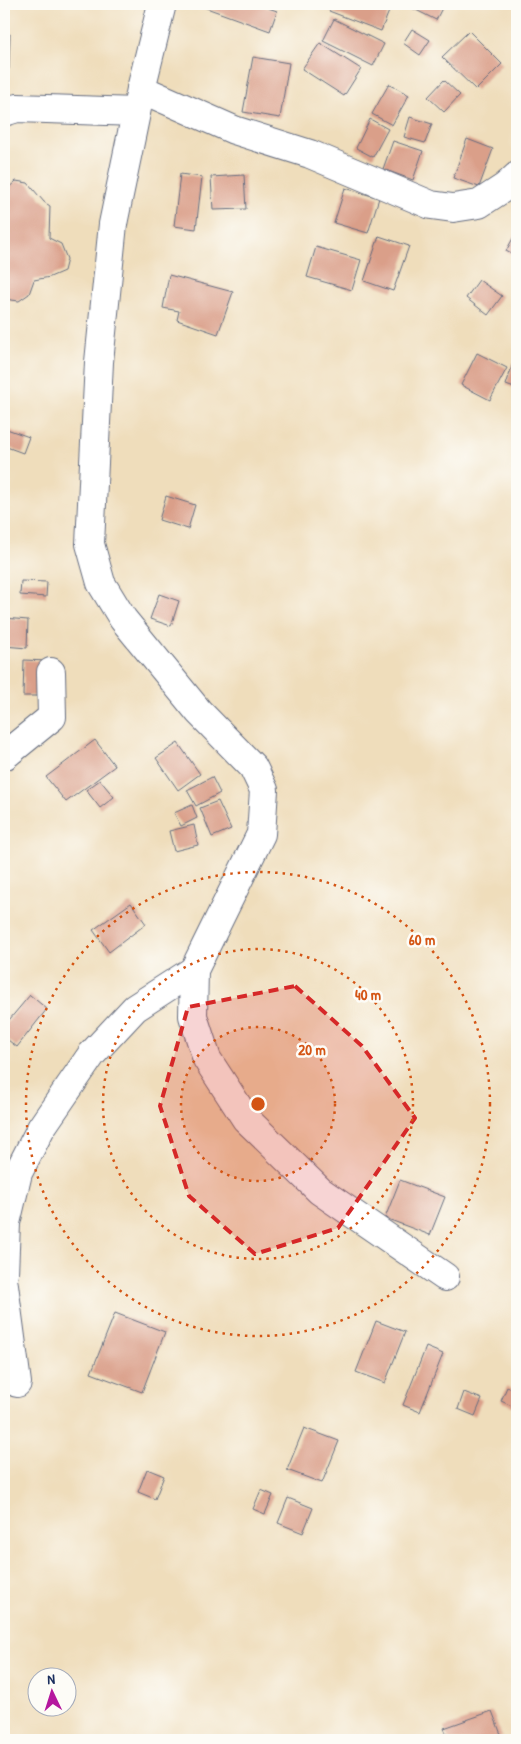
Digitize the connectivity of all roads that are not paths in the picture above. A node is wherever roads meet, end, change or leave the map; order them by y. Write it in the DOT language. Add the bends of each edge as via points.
graph roads {
  1 [pos="162,4"];
  2 [pos="138,100"];
  3 [pos="4,112"];
  4 [pos="517,176"];
  5 [pos="52,672"];
  6 [pos="4,756"];
  7 [pos="194,970"];
  8 [pos="4,1274"];
  9 [pos="445,1277"];
  10 [pos="4,1285"];
  11 [pos="17,1383"];
  1 -- 2 [label="street"];
  2 -- 3 [label="street" via="17,108"];
  2 -- 4 [label="street" via="310,154 431,205 453,208 479,204"];
  2 -- 7 [label="street" via="113,224 99,362 90,544 101,583 123,619 199,712 253,767 264,790 261,834"];
  5 -- 6 [label="street" via="52,717"];
  7 -- 8 [label="street" via="135,1008 92,1054 41,1128 18,1173 6,1223"];
  7 -- 9 [label="street" via="192,1016 207,1059 246,1119 320,1191"];
  10 -- 11 [label="street"];
}
